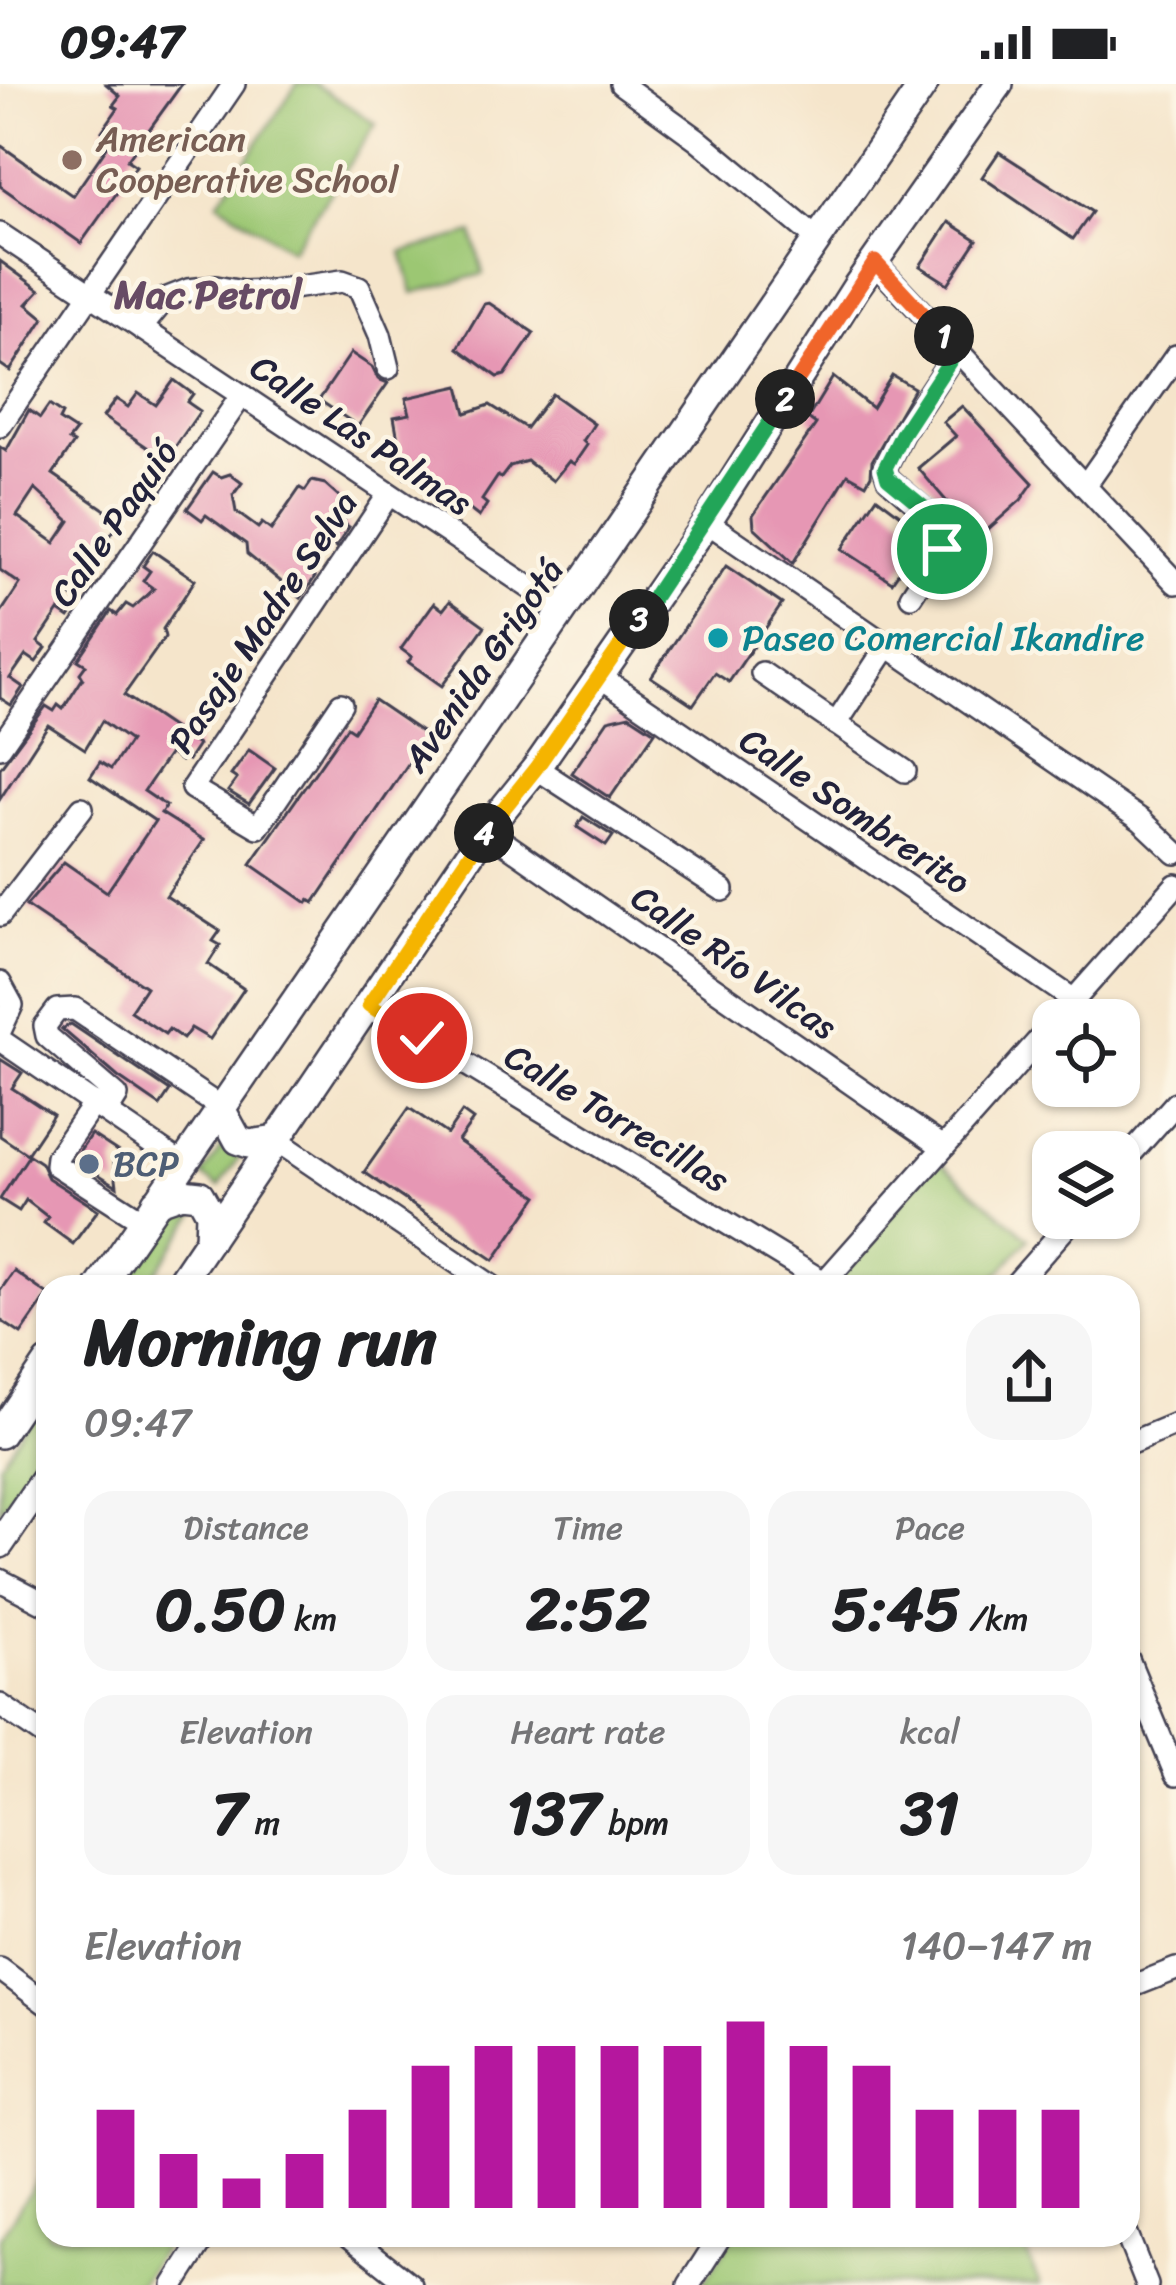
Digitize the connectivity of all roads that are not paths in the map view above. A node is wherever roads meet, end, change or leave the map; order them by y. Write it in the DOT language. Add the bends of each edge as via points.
graph roads {
  1 [pos="234,84"];
  2 [pos="621,84"];
  3 [pos="999,84"];
  4 [pos="911,89"];
  5 [pos="0,233"];
  6 [pos="818,238"];
  7 [pos="875,262"];
  8 [pos="90,294"];
  9 [pos="141,328"];
  10 [pos="957,350"];
  11 [pos="1176,356"];
  12 [pos="388,368"];
  13 [pos="242,395"];
  14 [pos="0,426"];
  15 [pos="1085,486"];
  16 [pos="389,494"];
  17 [pos="707,522"];
  18 [pos="1176,583"];
  19 [pos="911,596"];
  20 [pos="565,611"];
  21 [pos="886,648"];
  22 [pos="762,673"];
  23 [pos="598,676"];
  24 [pos="341,704"];
  25 [pos="836,724"];
  26 [pos="0,748"];
  27 [pos="536,768"];
  28 [pos="905,771"];
  29 [pos="82,808"];
  30 [pos="486,830"];
  31 [pos="1176,853"];
  32 [pos="1176,885"];
  33 [pos="723,890"];
  34 [pos="0,915"];
  35 [pos="0,983"];
  36 [pos="1073,999"];
  37 [pos="1075,999"];
  38 [pos="369,1005"];
  39 [pos="0,1031"];
  40 [pos="0,1040"];
  41 [pos="1032,1047"];
  42 [pos="1176,1103"];
  43 [pos="220,1107"];
  44 [pos="100,1108"];
  45 [pos="277,1141"];
  46 [pos="1140,1143"];
  47 [pos="943,1147"];
  48 [pos="182,1164"];
  49 [pos="150,1212"];
  50 [pos="1055,1239"];
  51 [pos="209,1240"];
  52 [pos="107,1275"];
  53 [pos="185,1275"];
  54 [pos="475,1275"];
  55 [pos="810,1275"];
  56 [pos="834,1275"];
  57 [pos="1024,1275"];
  58 [pos="36,1381"];
  59 [pos="1176,1424"];
  60 [pos="0,1434"];
  61 [pos="1140,1439"];
  62 [pos="36,1495"];
  63 [pos="0,1544"];
  64 [pos="0,1580"];
  65 [pos="36,1599"];
  66 [pos="1140,1688"];
  67 [pos="0,1705"];
  68 [pos="36,1730"];
  69 [pos="1176,1775"];
  70 [pos="0,1969"];
  71 [pos="1176,1969"];
  72 [pos="1140,1983"];
  73 [pos="36,1997"];
  74 [pos="198,2247"];
  75 [pos="363,2247"];
  76 [pos="713,2247"];
  77 [pos="1132,2247"];
  78 [pos="174,2285"];
  79 [pos="410,2285"];
  80 [pos="689,2285"];
  81 [pos="1147,2285"];
  1 -- 8 [label="street"];
  2 -- 6 [label="street"];
  3 -- 7 [label="main road"];
  4 -- 6 [label="main road, Avenida Grigotá"];
  5 -- 8 [label="street, Calle Las Palmas"];
  6 -- 20 [label="main road, Avenida Grigotá"];
  7 -- 10 [label="street"];
  7 -- 17 [label="main road"];
  8 -- 9 [label="street, Calle Las Palmas"];
  8 -- 14 [label="street"];
  9 -- 12 [label="street" via="165,299 188,290 271,291 342,280 359,287"];
  9 -- 13 [label="street, Calle Las Palmas"];
  10 -- 15 [label="street"];
  10 -- 19 [label="street" via="885,468 939,520 944,536"];
  11 -- 15 [label="street"];
  13 -- 16 [label="street, Calle Las Palmas"];
  13 -- 26 [label="street, Calle Paquió"];
  15 -- 18 [label="street"];
  16 -- 20 [label="street, Calle Las Palmas"];
  16 -- 24 [label="street, Pasaje Madre Selva" via="192,788 252,837"];
  17 -- 21 [label="street"];
  17 -- 23 [label="main road"];
  20 -- 43 [label="main road, Avenida Grigotá"];
  21 -- 25 [label="street"];
  21 -- 31 [label="street" via="1141,820"];
  22 -- 25 [label="street"];
  23 -- 27 [label="main road"];
  23 -- 36 [label="street, Calle Sombrerito"];
  25 -- 28 [label="street"];
  27 -- 30 [label="main road"];
  27 -- 33 [label="street"];
  29 -- 34 [label="street"];
  30 -- 38 [label="main road"];
  30 -- 47 [label="street, Calle Río Vilcas"];
  32 -- 37 [label="street"];
  35 -- 39 [label="street" via="12,1005"];
  38 -- 45 [label="main road"];
  38 -- 55 [label="street, Calle Torrecillas"];
  40 -- 44 [label="street"];
  41 -- 47 [label="street"];
  42 -- 46 [label="street"];
  43 -- 44 [label="street" via="75,1009 58,1010 47,1036 117,1096"];
  43 -- 45 [label="main road" via="238,1140"];
  43 -- 48 [label="main road, Avenida Grigotá"];
  44 -- 48 [label="street"];
  44 -- 49 [label="street" via="56,1165"];
  45 -- 51 [label="main road"];
  45 -- 54 [label="street"];
  47 -- 56 [label="street"];
  48 -- 49 [label="main road, Avenida Grigotá"];
  49 -- 51 [label="main road" via="182,1192 200,1195 210,1214"];
  49 -- 52 [label="main road, Avenida Grigotá"];
  50 -- 57 [label="street"];
  51 -- 53 [label="main road"];
  58 -- 60 [label="main road"];
  59 -- 61 [label="street"];
  62 -- 63 [label="main road"];
  64 -- 65 [label="street"];
  66 -- 69 [label="street"];
  67 -- 68 [label="street"];
  70 -- 73 [label="street"];
  71 -- 72 [label="street"];
  74 -- 78 [label="street"];
  75 -- 79 [label="street"];
  76 -- 80 [label="street"];
  77 -- 81 [label="street"];
}
